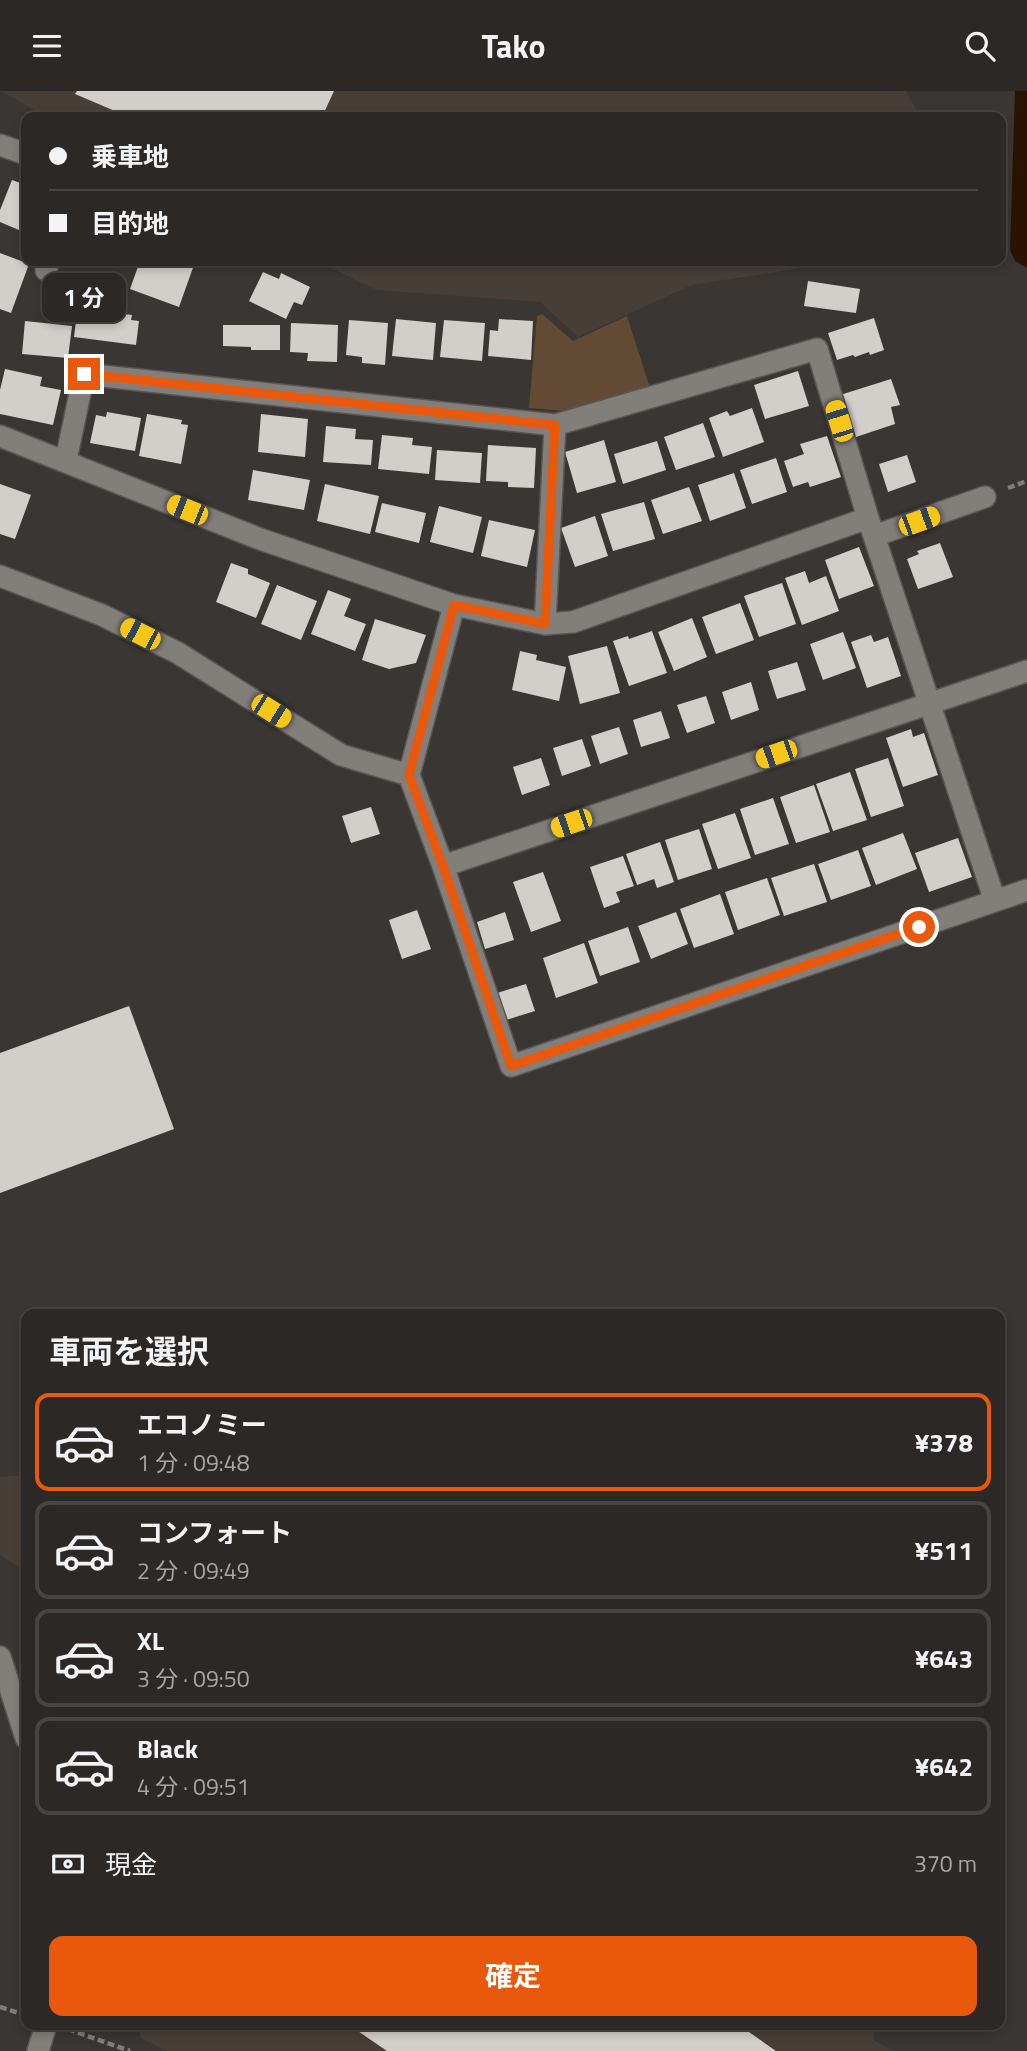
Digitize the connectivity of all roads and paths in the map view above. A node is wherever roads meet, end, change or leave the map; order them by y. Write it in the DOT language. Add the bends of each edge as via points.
graph roads {
  1 [pos="0,145"];
  2 [pos="21,151"];
  3 [pos="555,425"];
  4 [pos="0,436"];
  5 [pos="66,460"];
  6 [pos="985,497"];
  7 [pos="871,527"];
  8 [pos="0,576"];
  9 [pos="454,605"];
  10 [pos="545,624"];
  11 [pos="1027,671"];
  12 [pos="929,702"];
  13 [pos="409,775"];
  14 [pos="443,866"];
  15 [pos="1027,890"];
  16 [pos="995,901"];
  17 [pos="0,1657"];
  18 [pos="21,1722"];
  19 [pos="0,2007"];
  20 [pos="21,2013"];
  21 [pos="55,2030"];
  22 [pos="66,2030"];
  23 [pos="38,2051"];
  24 [pos="130,2051"];
  1 -- 2 [label="street"];
  3 -- 5 [label="street" via="84,374"];
  3 -- 7 [label="street" via="817,349"];
  3 -- 10 [label="street"];
  4 -- 5 [label="street"];
  5 -- 9 [label="street" via="260,539"];
  6 -- 7 [label="street"];
  7 -- 10 [label="street" via="573,622"];
  7 -- 12 [label="street"];
  8 -- 13 [label="street" via="102,615 178,653 341,755"];
  9 -- 10 [label="street"];
  9 -- 13 [label="street"];
  11 -- 12 [label="street"];
  12 -- 14 [label="street"];
  12 -- 16 [label="street"];
  13 -- 14 [label="street"];
  14 -- 16 [label="street" via="511,1066"];
  15 -- 16 [label="street"];
  17 -- 18 [label="street"];
  19 -- 20 [label="path"];
  21 -- 23 [label="street"];
  22 -- 24 [label="path"];
}
